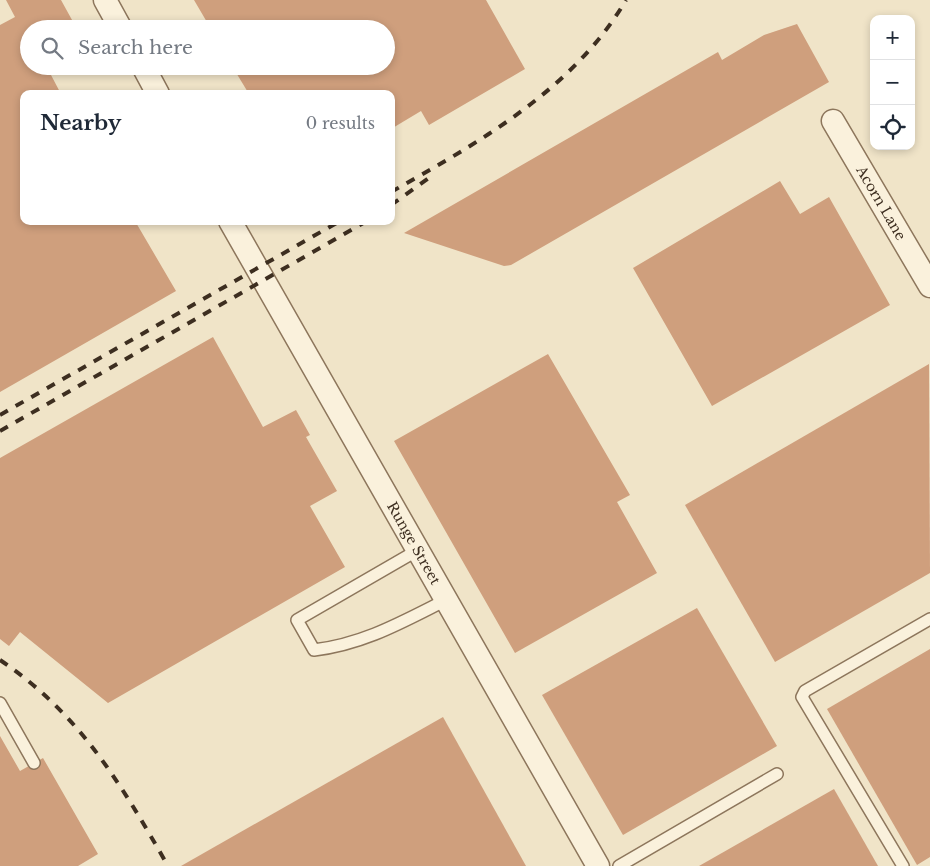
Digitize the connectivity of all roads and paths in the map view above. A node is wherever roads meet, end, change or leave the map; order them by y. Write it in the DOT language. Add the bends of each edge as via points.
graph roads {
  1 [pos="105,0"];
  2 [pos="116,20"];
  3 [pos="147,75"];
  4 [pos="156,90"];
  5 [pos="833,121"];
  6 [pos="232,225"];
  7 [pos="930,286"];
  8 [pos="418,550"];
  9 [pos="446,600"];
  10 [pos="930,620"];
  11 [pos="0,702"];
  12 [pos="34,763"];
  13 [pos="777,774"];
  14 [pos="598,866"];
  15 [pos="619,866"];
  16 [pos="903,866"];
  1 -- 2 [label="street"];
  3 -- 4 [label="street"];
  5 -- 7 [label="street, Acorn Lane"];
  6 -- 8 [label="street, Runge Street"];
  8 -- 9 [label="street, Runge Street"];
  8 -- 9 [label="lane" via="297,620 314,650 341,647 377,635"];
  9 -- 14 [label="street, Runge Street"];
  10 -- 16 [label="lane" via="805,691 802,697"];
  11 -- 12 [label="lane"];
  13 -- 15 [label="lane"];
}
